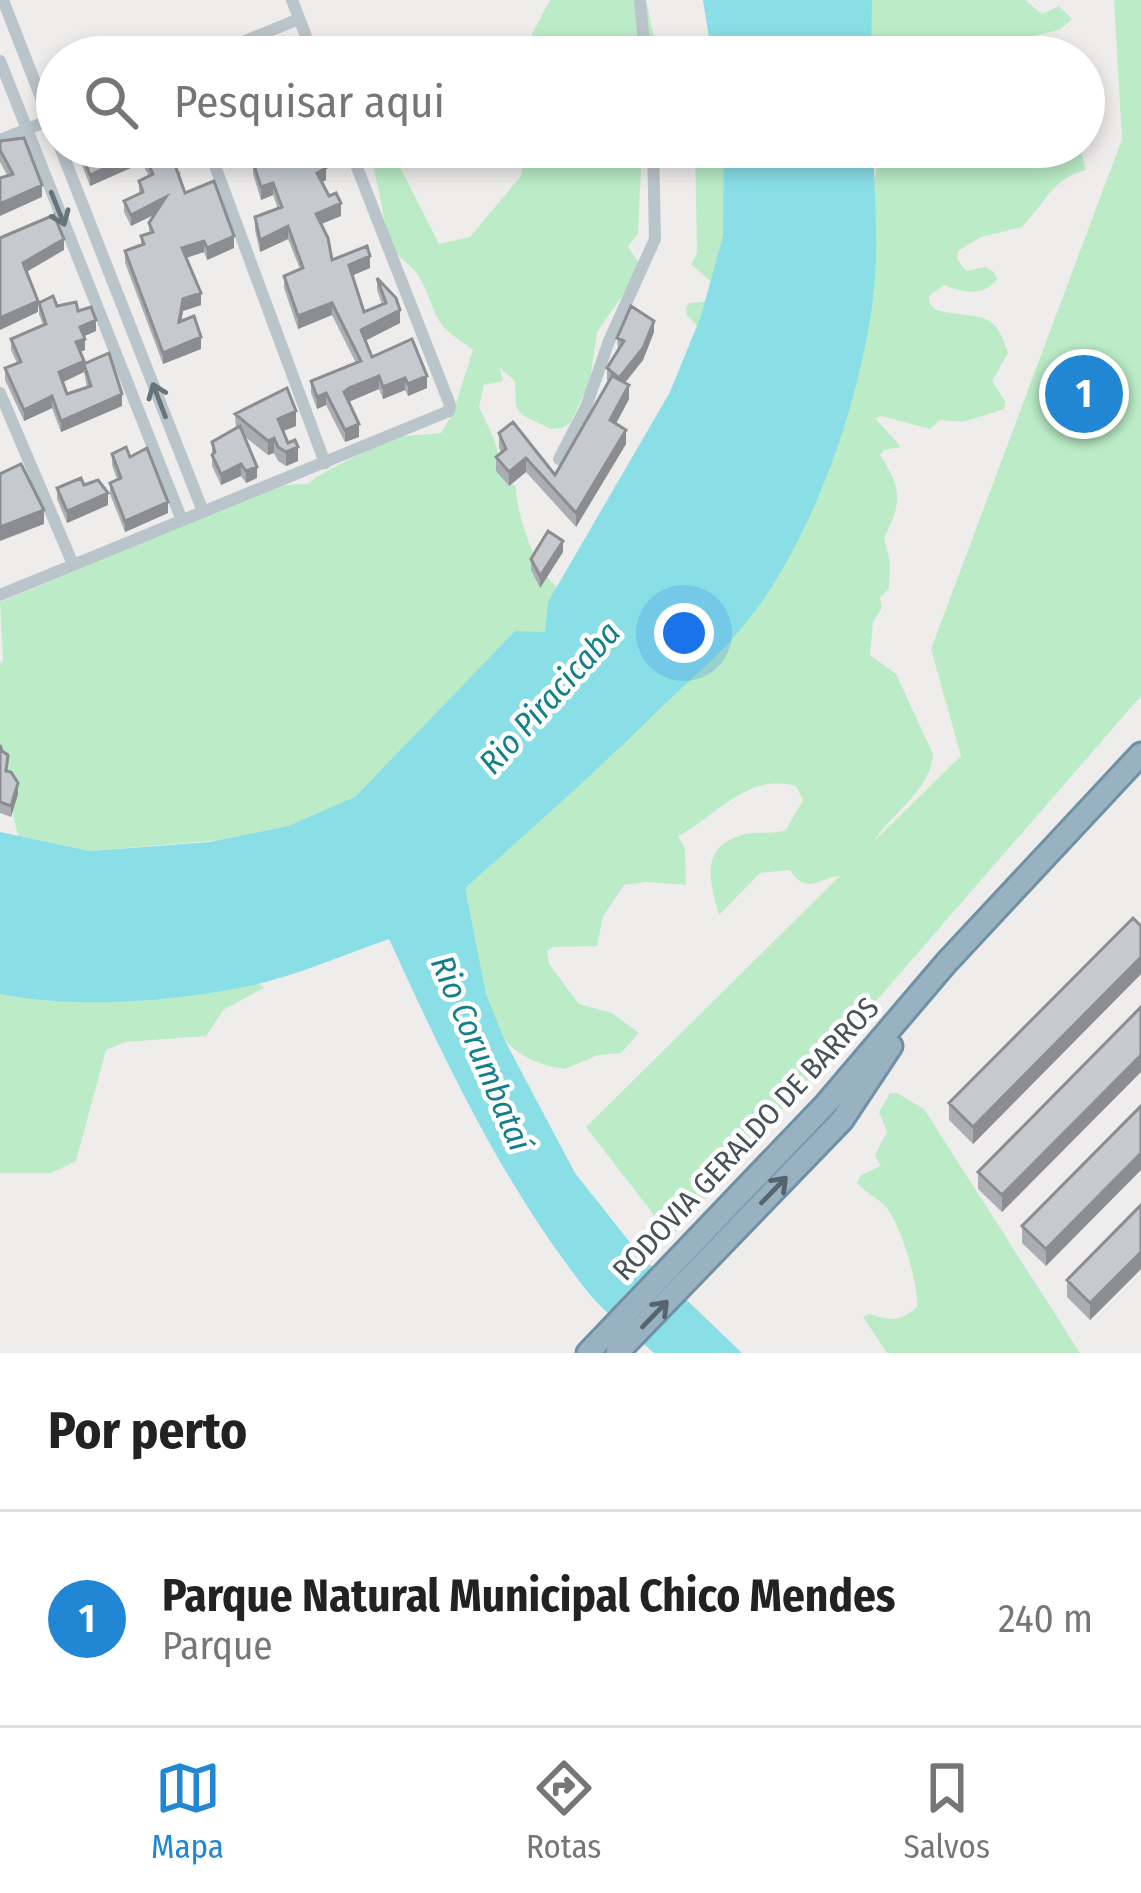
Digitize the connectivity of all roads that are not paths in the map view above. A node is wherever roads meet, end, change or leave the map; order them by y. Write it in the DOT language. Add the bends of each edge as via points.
graph roads {
  1 [pos="3,0"];
  2 [pos="292,0"];
  3 [pos="640,0"];
  4 [pos="299,20"];
  5 [pos="259,36"];
  6 [pos="305,36"];
  7 [pos="643,36"];
  8 [pos="0,61"];
  9 [pos="36,78"];
  10 [pos="36,125"];
  11 [pos="27,129"];
  12 [pos="0,140"];
  13 [pos="36,152"];
  14 [pos="42,168"];
  15 [pos="69,168"];
  16 [pos="216,168"];
  17 [pos="357,168"];
  18 [pos="653,168"];
  19 [pos="0,393"];
  20 [pos="559,459"];
  21 [pos="325,463"];
  22 [pos="202,509"];
  23 [pos="181,518"];
  24 [pos="73,562"];
  25 [pos="0,595"];
  26 [pos="1141,754"];
  27 [pos="685,1267"];
  28 [pos="590,1351"];
  29 [pos="616,1353"];
  1 -- 9 [label="street"];
  2 -- 4 [label="street"];
  3 -- 7 [label="street"];
  4 -- 5 [label="street"];
  4 -- 6 [label="street"];
  8 -- 11 [label="street"];
  10 -- 11 [label="street"];
  11 -- 12 [label="street"];
  11 -- 13 [label="street, one-way"];
  14 -- 23 [label="street, one-way"];
  22 -- 15 [label="street, one-way"];
  16 -- 21 [label="street"];
  17 -- 21 [label="street" via="451,405"];
  18 -- 20 [label="street" via="655,239"];
  19 -- 24 [label="street"];
  21 -- 22 [label="street"];
  22 -- 23 [label="street"];
  23 -- 24 [label="street"];
  24 -- 25 [label="street"];
  26 -- 27 [label="highway, RODOVIA GERALDO DE BARROS" via="946,963"];
  27 -- 28 [label="highway, RODOVIA GERALDO DE BARROS"];
  29 -- 27 [label="highway, RODOVIA GERALDO DE BARROS, one-way"];
}
